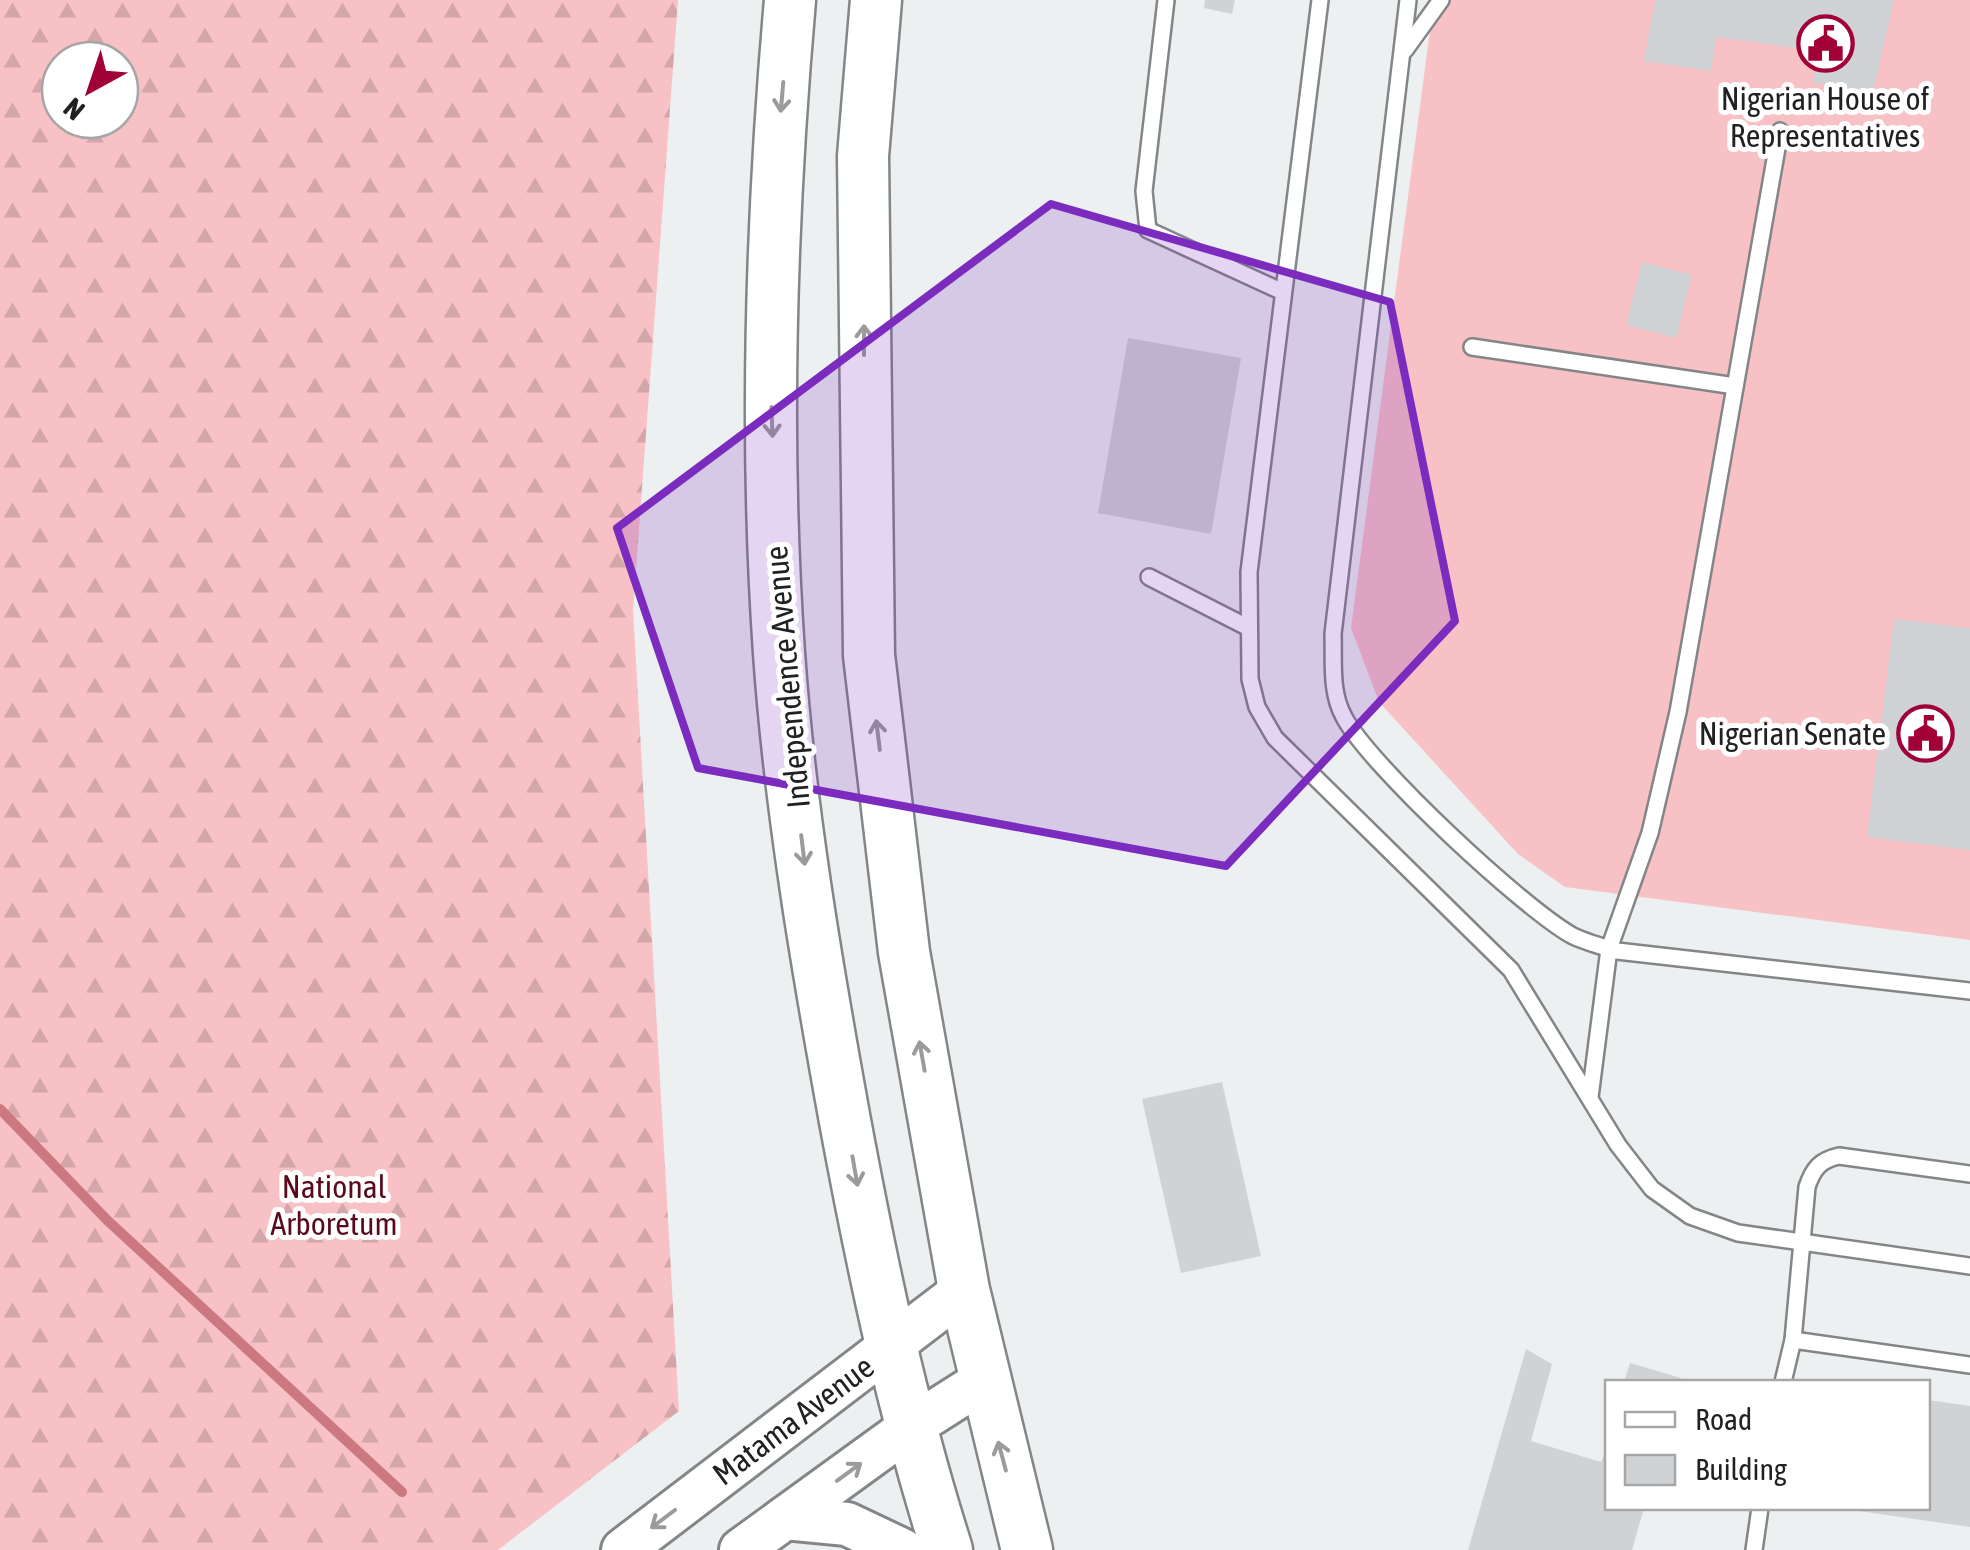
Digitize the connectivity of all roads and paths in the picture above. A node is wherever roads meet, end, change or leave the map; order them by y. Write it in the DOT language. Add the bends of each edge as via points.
graph roads {
  1 [pos="790,0"];
  2 [pos="876,0"];
  3 [pos="1166,0"];
  4 [pos="1320,0"];
  5 [pos="1408,0"];
  6 [pos="1442,0"];
  7 [pos="1403,53"];
  8 [pos="1780,131"];
  9 [pos="1283,292"];
  10 [pos="1472,347"];
  11 [pos="1736,386"];
  12 [pos="1149,578"];
  13 [pos="1249,628"];
  14 [pos="1610,949"];
  15 [pos="1970,991"];
  16 [pos="1590,1097"];
  17 [pos="1970,1174"];
  18 [pos="1802,1241"];
  19 [pos="1970,1266"];
  20 [pos="964,1290"];
  21 [pos="1793,1340"];
  22 [pos="890,1346"];
  23 [pos="1970,1365"];
  24 [pos="1783,1380"];
  25 [pos="982,1381"];
  26 [pos="909,1428"];
  27 [pos="1760,1510"];
  28 [pos="786,1518"];
  29 [pos="623,1550"];
  30 [pos="742,1550"];
  31 [pos="902,1550"];
  32 [pos="946,1550"];
  33 [pos="1027,1550"];
  34 [pos="1754,1550"];
  1 -- 22 [label="main road, Independence Avenue, one-way" via="778,143 772,384 779,654 815,958"];
  20 -- 2 [label="main road, one-way" via="904,952 868,655 863,156"];
  3 -- 9 [label="lane" via="1144,191 1148,230"];
  4 -- 9 [label="lane"];
  5 -- 7 [label="lane"];
  6 -- 7 [label="lane"];
  7 -- 14 [label="lane" via="1333,634 1334,688 1344,717 1374,759 1526,903 1573,936"];
  8 -- 11 [label="lane"];
  9 -- 13 [label="lane" via="1249,572"];
  10 -- 11 [label="lane"];
  11 -- 14 [label="lane" via="1678,712 1650,832"];
  12 -- 13 [label="lane"];
  13 -- 16 [label="lane" via="1250,679 1275,738 1511,970"];
  14 -- 15 [label="lane"];
  14 -- 16 [label="lane"];
  16 -- 18 [label="lane" via="1652,1189 1690,1216 1738,1234"];
  17 -- 18 [label="lane" via="1826,1159 1807,1186"];
  18 -- 19 [label="lane"];
  18 -- 21 [label="lane"];
  20 -- 22 [label="main road, Matama Avenue"];
  20 -- 25 [label="main road"];
  21 -- 23 [label="lane"];
  21 -- 24 [label="lane"];
  22 -- 26 [label="main road, Independence Avenue"];
  22 -- 29 [label="main road, Matama Avenue, one-way"];
  25 -- 26 [label="main road"];
  33 -- 25 [label="main road, one-way"];
  28 -- 26 [label="main road, one-way"];
  26 -- 32 [label="main road, Independence Avenue"];
  27 -- 34 [label="lane"];
  28 -- 30 [label="main road"];
  28 -- 31 [label="main road" via="848,1524"];
}
